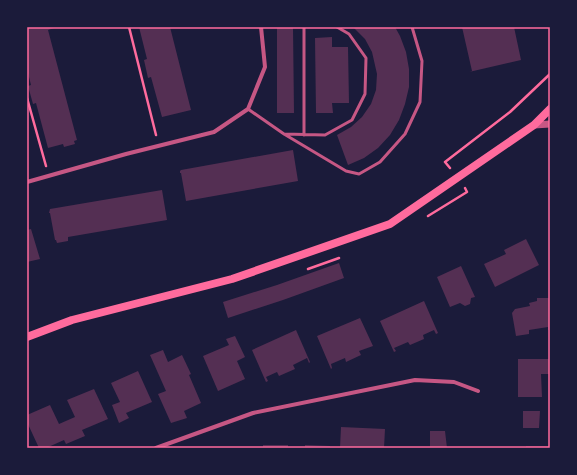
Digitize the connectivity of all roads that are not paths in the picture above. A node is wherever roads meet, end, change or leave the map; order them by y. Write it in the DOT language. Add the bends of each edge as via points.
graph roads {
  1 [pos="261,27"];
  2 [pos="304,27"];
  3 [pos="336,27"];
  4 [pos="412,27"];
  5 [pos="248,109"];
  6 [pos="550,109"];
  7 [pos="550,124"];
  8 [pos="534,125"];
  9 [pos="284,134"];
  10 [pos="304,135"];
  11 [pos="27,182"];
  12 [pos="27,337"];
  13 [pos="478,391"];
  14 [pos="156,448"];
  1 -- 5 [label="street" via="264,67"];
  2 -- 10 [label="lane"];
  3 -- 10 [label="lane" via="349,34 366,58 365,94 352,120 325,135"];
  4 -- 9 [label="lane" via="422,61 420,102 405,134 380,162 359,174 346,171"];
  5 -- 9 [label="lane"];
  5 -- 11 [label="street" via="214,132"];
  6 -- 8 [label="main road"];
  7 -- 8 [label="street"];
  8 -- 12 [label="main road" via="390,224 232,279 72,320"];
  9 -- 10 [label="lane"];
  13 -- 14 [label="street" via="454,382 415,380 253,413"];
}
